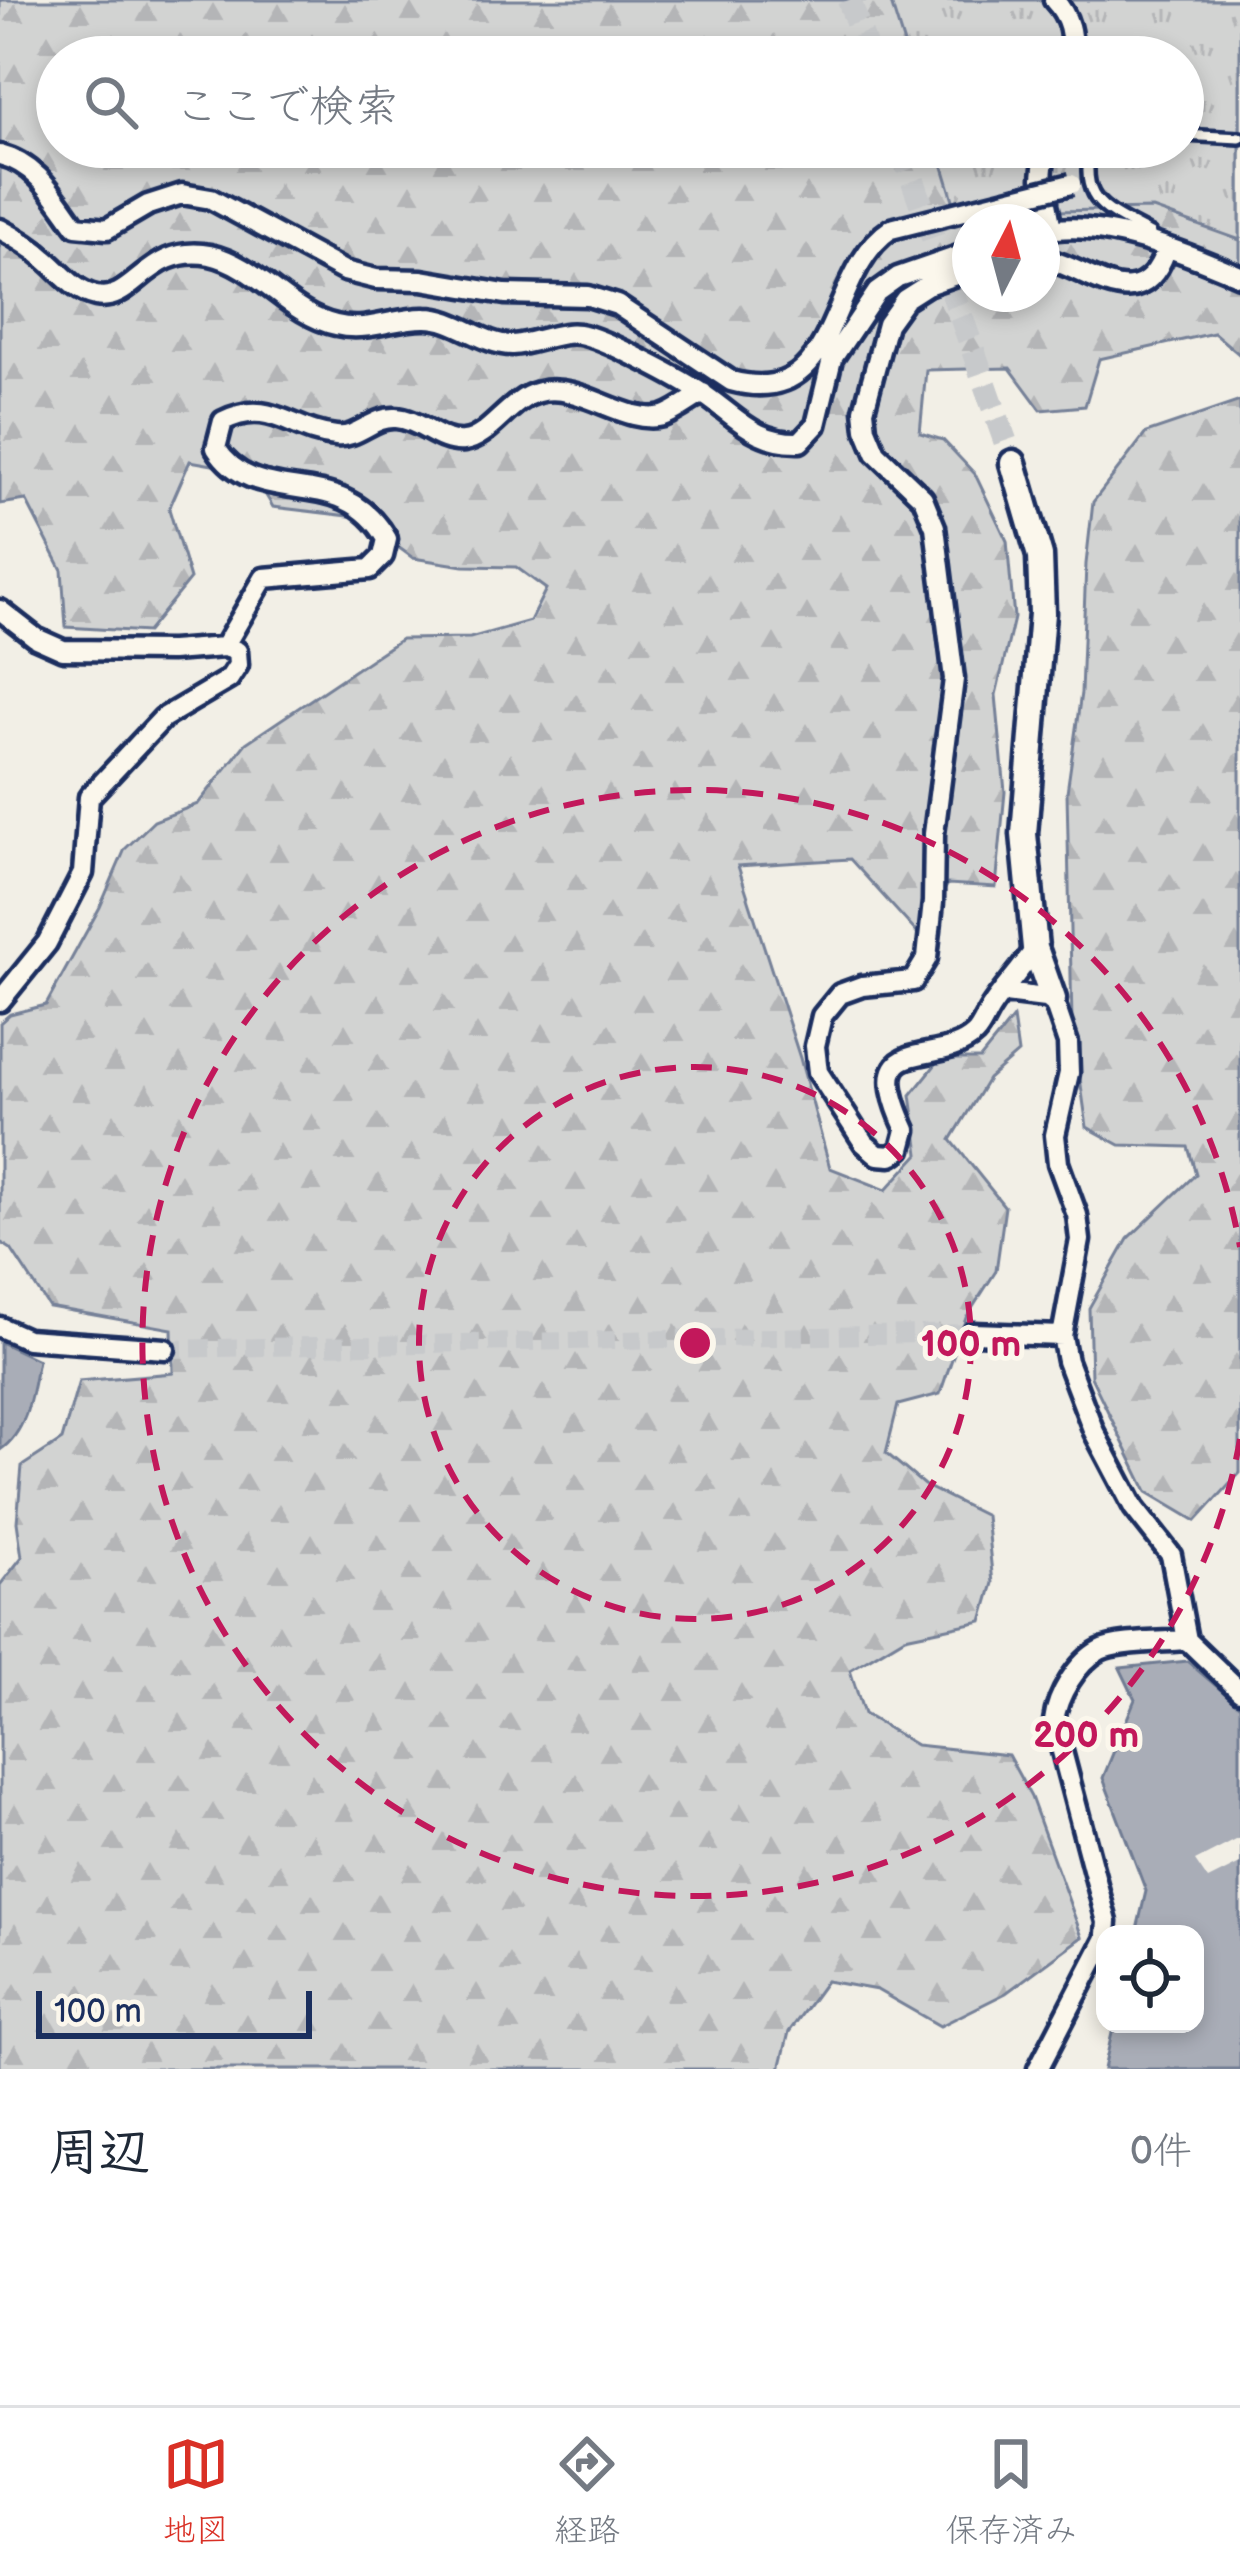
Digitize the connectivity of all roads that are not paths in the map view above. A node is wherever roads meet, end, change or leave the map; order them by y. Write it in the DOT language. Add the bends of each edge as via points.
graph roads {
  1 [pos="1054,0"];
  2 [pos="1072,36"];
  3 [pos="1204,136"];
  4 [pos="1240,138"];
  5 [pos="0,154"];
  6 [pos="1043,168"];
  7 [pos="1083,168"];
  8 [pos="1078,182"];
  9 [pos="1044,204"];
  10 [pos="0,229"];
  11 [pos="1060,230"];
  12 [pos="1166,250"];
  13 [pos="952,258"];
  14 [pos="1060,264"];
  15 [pos="952,276"];
  16 [pos="1240,276"];
  17 [pos="703,393"];
  18 [pos="1013,463"];
  19 [pos="0,610"];
  20 [pos="224,646"];
  21 [pos="1035,948"];
  22 [pos="1005,993"];
  23 [pos="1053,999"];
  24 [pos="0,1000"];
  25 [pos="0,1327"];
  26 [pos="973,1333"];
  27 [pos="1062,1336"];
  28 [pos="165,1349"];
  29 [pos="1186,1640"];
  30 [pos="1240,1691"];
  31 [pos="1107,1925"];
  32 [pos="1096,1955"];
  33 [pos="1038,2069"];
  1 -- 2 [label="street"];
  3 -- 4 [label="lane"];
  5 -- 8 [label="street, bridge" via="21,160 76,226 107,229 182,194 212,199 344,271 617,305 752,387 782,384 805,370 864,257 891,229"];
  6 -- 9 [label="street"];
  7 -- 8 [label="lane"];
  8 -- 12 [label="lane"];
  10 -- 17 [label="street" via="76,288 100,297 125,290 159,261 214,256 337,326 425,317 512,345 578,333"];
  11 -- 12 [label="street" via="1110,232"];
  12 -- 14 [label="street" via="1159,271 1139,285 1110,289"];
  12 -- 16 [label="street"];
  13 -- 17 [label="street" via="877,292 832,359 816,424 800,442 751,434"];
  15 -- 22 [label="street" via="905,299 887,323 864,410 876,453 923,498 934,527 954,679 927,958 913,981 840,994 821,1016 815,1046 818,1072 864,1143 878,1155 901,1149 906,1130 892,1075 899,1061 975,1034"];
  17 -- 20 [label="street" via="662,417 542,391 464,441 399,418 336,436 243,411 223,422 216,448 227,465 248,479 326,491 363,507 387,539 370,569 263,578"];
  18 -- 21 [label="street" via="1040,556 1024,834"];
  19 -- 20 [label="street" via="63,650"];
  20 -- 24 [label="street" via="237,651 229,679 163,718 89,797 83,873 47,943"];
  21 -- 22 [label="street"];
  21 -- 23 [label="street"];
  22 -- 23 [label="street"];
  23 -- 27 [label="street" via="1069,1073 1055,1135 1058,1163 1081,1240"];
  25 -- 28 [label="street" via="27,1339"];
  26 -- 27 [label="street"];
  27 -- 29 [label="street" via="1094,1432 1134,1508 1171,1555"];
  29 -- 30 [label="street"];
  29 -- 31 [label="street" via="1100,1649 1056,1701 1054,1721"];
  32 -- 33 [label="street"];
}
